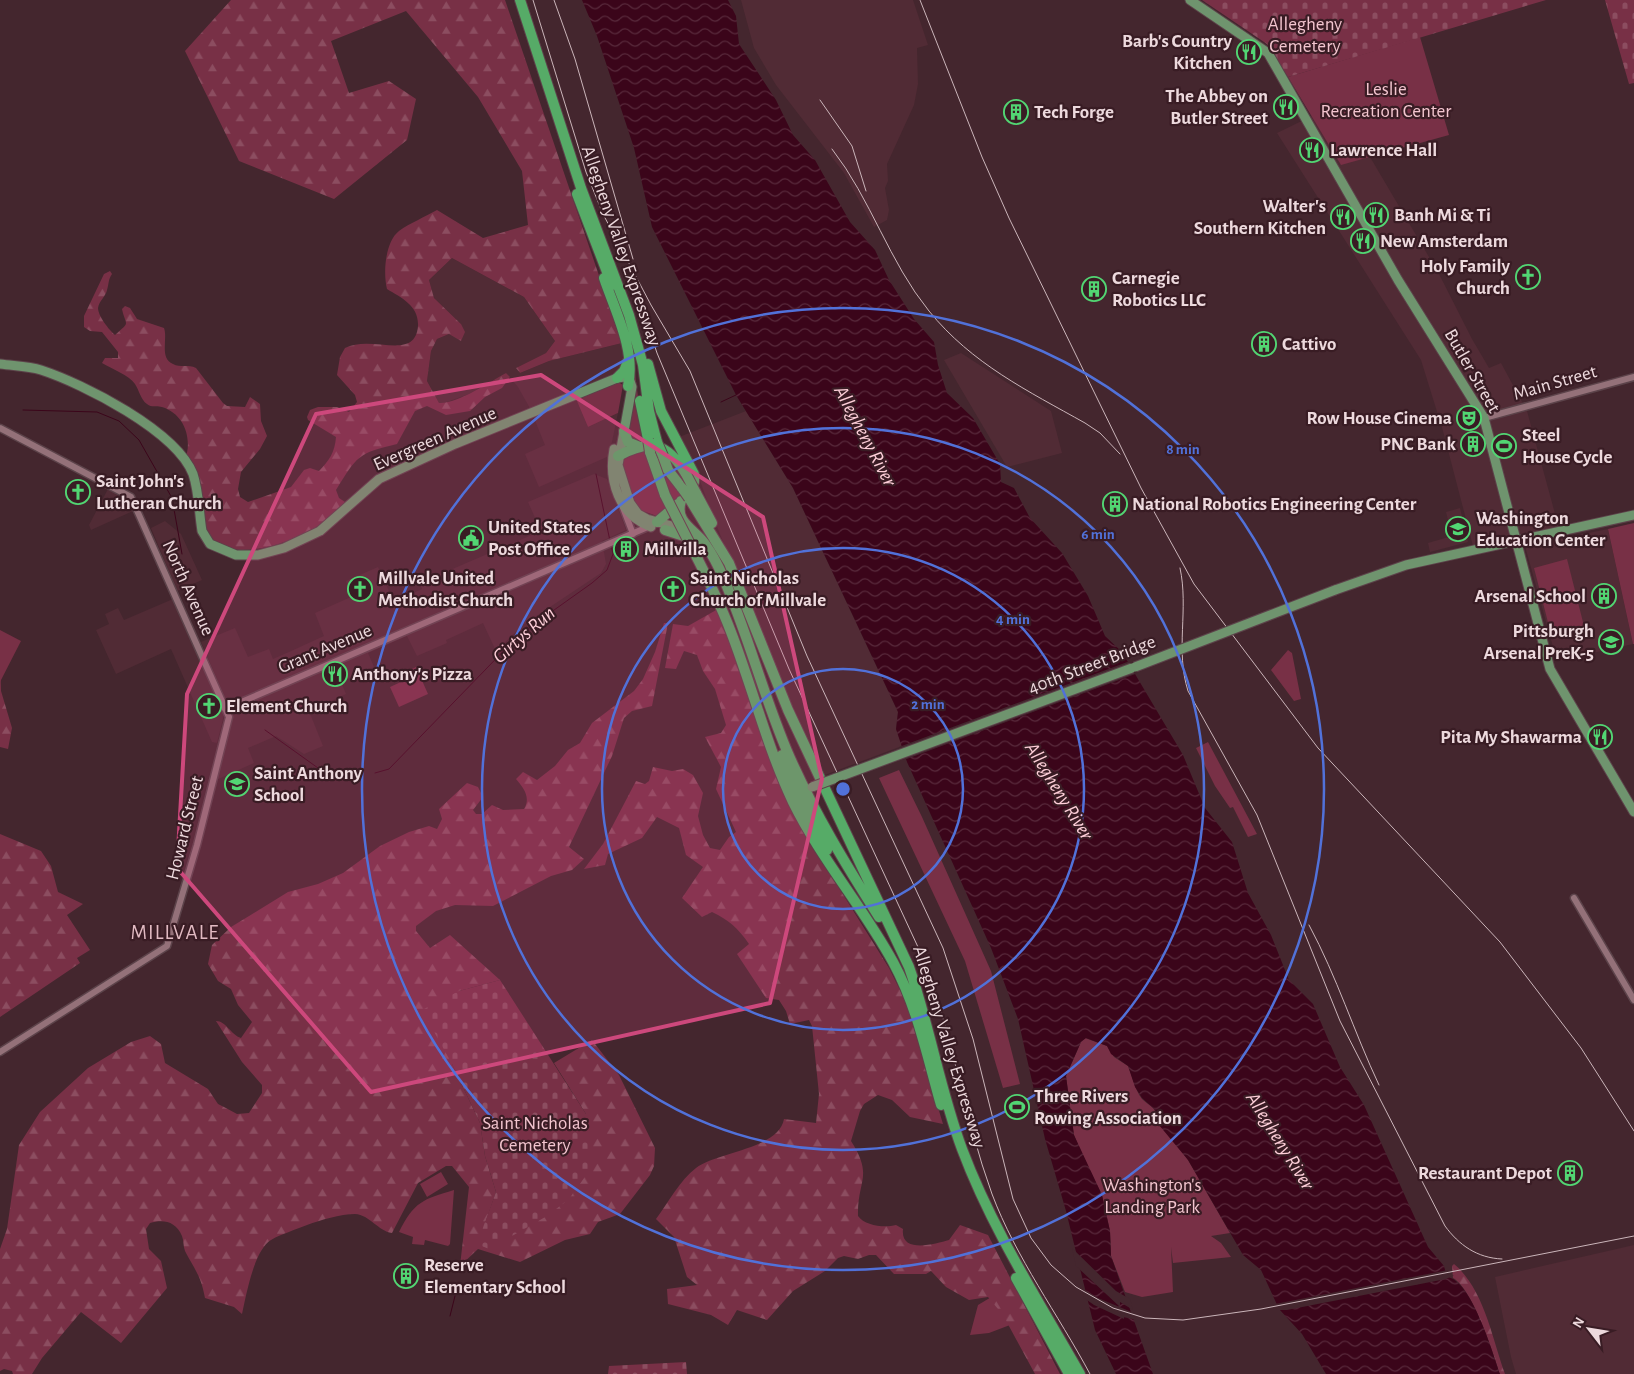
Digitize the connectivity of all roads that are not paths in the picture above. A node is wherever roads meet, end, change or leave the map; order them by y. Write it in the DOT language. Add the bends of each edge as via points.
graph roads {
  1 [pos="514,0"];
  2 [pos="520,0"];
  3 [pos="1190,0"];
  4 [pos="585,218"];
  5 [pos="629,315"];
  6 [pos="628,358"];
  7 [pos="0,364"];
  8 [pos="1634,377"];
  9 [pos="617,378"];
  10 [pos="628,382"];
  11 [pos="1484,418"];
  12 [pos="0,428"];
  13 [pos="624,431"];
  14 [pos="648,443"];
  15 [pos="618,456"];
  16 [pos="689,497"];
  17 [pos="622,504"];
  18 [pos="1634,515"];
  19 [pos="653,524"];
  20 [pos="664,530"];
  21 [pos="693,533"];
  22 [pos="633,534"];
  23 [pos="1516,541"];
  24 [pos="749,682"];
  25 [pos="225,709"];
  26 [pos="229,717"];
  27 [pos="784,761"];
  28 [pos="805,791"];
  29 [pos="1634,812"];
  30 [pos="1574,898"];
  31 [pos="892,961"];
  32 [pos="909,967"];
  33 [pos="1634,1000"];
  34 [pos="0,1052"];
  35 [pos="1069,1374"];
  36 [pos="1080,1374"];
  1 -- 4 [label="highway, Allegheny Valley Expressway"];
  2 -- 5 [label="highway, Allegheny Valley Expressway" via="581,188"];
  3 -- 11 [label="main road, Butler Street" via="1268,53 1398,280"];
  4 -- 6 [label="highway" via="618,316"];
  4 -- 14 [label="highway, Allegheny Valley Expressway" via="625,322 636,366"];
  5 -- 14 [label="highway, Allegheny Valley Expressway" via="643,365 649,411"];
  5 -- 16 [label="highway" via="645,348 661,411 694,474"];
  6 -- 9 [label="highway" via="624,371"];
  6 -- 10 [label="highway"];
  7 -- 9 [label="main road, Evergreen Avenue" via="40,370 87,389 154,432 181,457 192,474 205,538 221,551 247,556 284,548 320,531 380,480 455,444"];
  8 -- 11 [label="street, Main Street"];
  9 -- 10 [label="main road" via="622,376"];
  10 -- 13 [label="main road" via="632,388"];
  10 -- 17 [label="main road" via="611,468"];
  11 -- 23 [label="main road, Butler Street"];
  12 -- 25 [label="street, North Avenue" via="130,497"];
  13 -- 14 [label="highway" via="628,442"];
  13 -- 15 [label="main road"];
  14 -- 15 [label="highway"];
  14 -- 16 [label="highway, Allegheny Valley Expressway, bridge" via="663,456 668,470"];
  14 -- 16 [label="highway, bridge" via="673,455 686,474"];
  14 -- 24 [label="highway, Allegheny Valley Expressway, bridge" via="664,495 722,607"];
  15 -- 19 [label="main road" via="619,474 630,503 638,514"];
  16 -- 19 [label="highway"];
  16 -- 21 [label="highway" via="679,507 680,518"];
  16 -- 32 [label="highway, Allegheny Valley Expressway" via="729,563 788,710"];
  17 -- 19 [label="main road" via="632,517"];
  17 -- 22 [label="street"];
  18 -- 23 [label="main road, 40th Street Bridge"];
  19 -- 20 [label="main road"];
  19 -- 21 [label="main road"];
  19 -- 22 [label="street, Grant Avenue"];
  20 -- 27 [label="highway" via="683,534 697,544 720,584 742,636"];
  21 -- 28 [label="highway" via="709,550 723,577 780,735"];
  22 -- 25 [label="street, Grant Avenue"];
  23 -- 28 [label="main road, 40th Street Bridge, bridge" via="1398,567"];
  23 -- 29 [label="main road, Butler Street" via="1550,669"];
  24 -- 27 [label="highway"];
  24 -- 31 [label="highway, Allegheny Valley Expressway" via="772,752 795,806 826,861"];
  25 -- 26 [label="street, North Avenue"];
  26 -- 34 [label="street, Howard Street" via="168,946"];
  27 -- 28 [label="highway"];
  28 -- 31 [label="highway" via="830,855"];
  28 -- 32 [label="highway" via="834,847"];
  30 -- 33 [label="street"];
  31 -- 35 [label="highway, Allegheny Valley Expressway" via="917,1018 950,1134 968,1184"];
  32 -- 36 [label="highway, Allegheny Valley Expressway" via="953,1122 973,1178 995,1224"];
}
